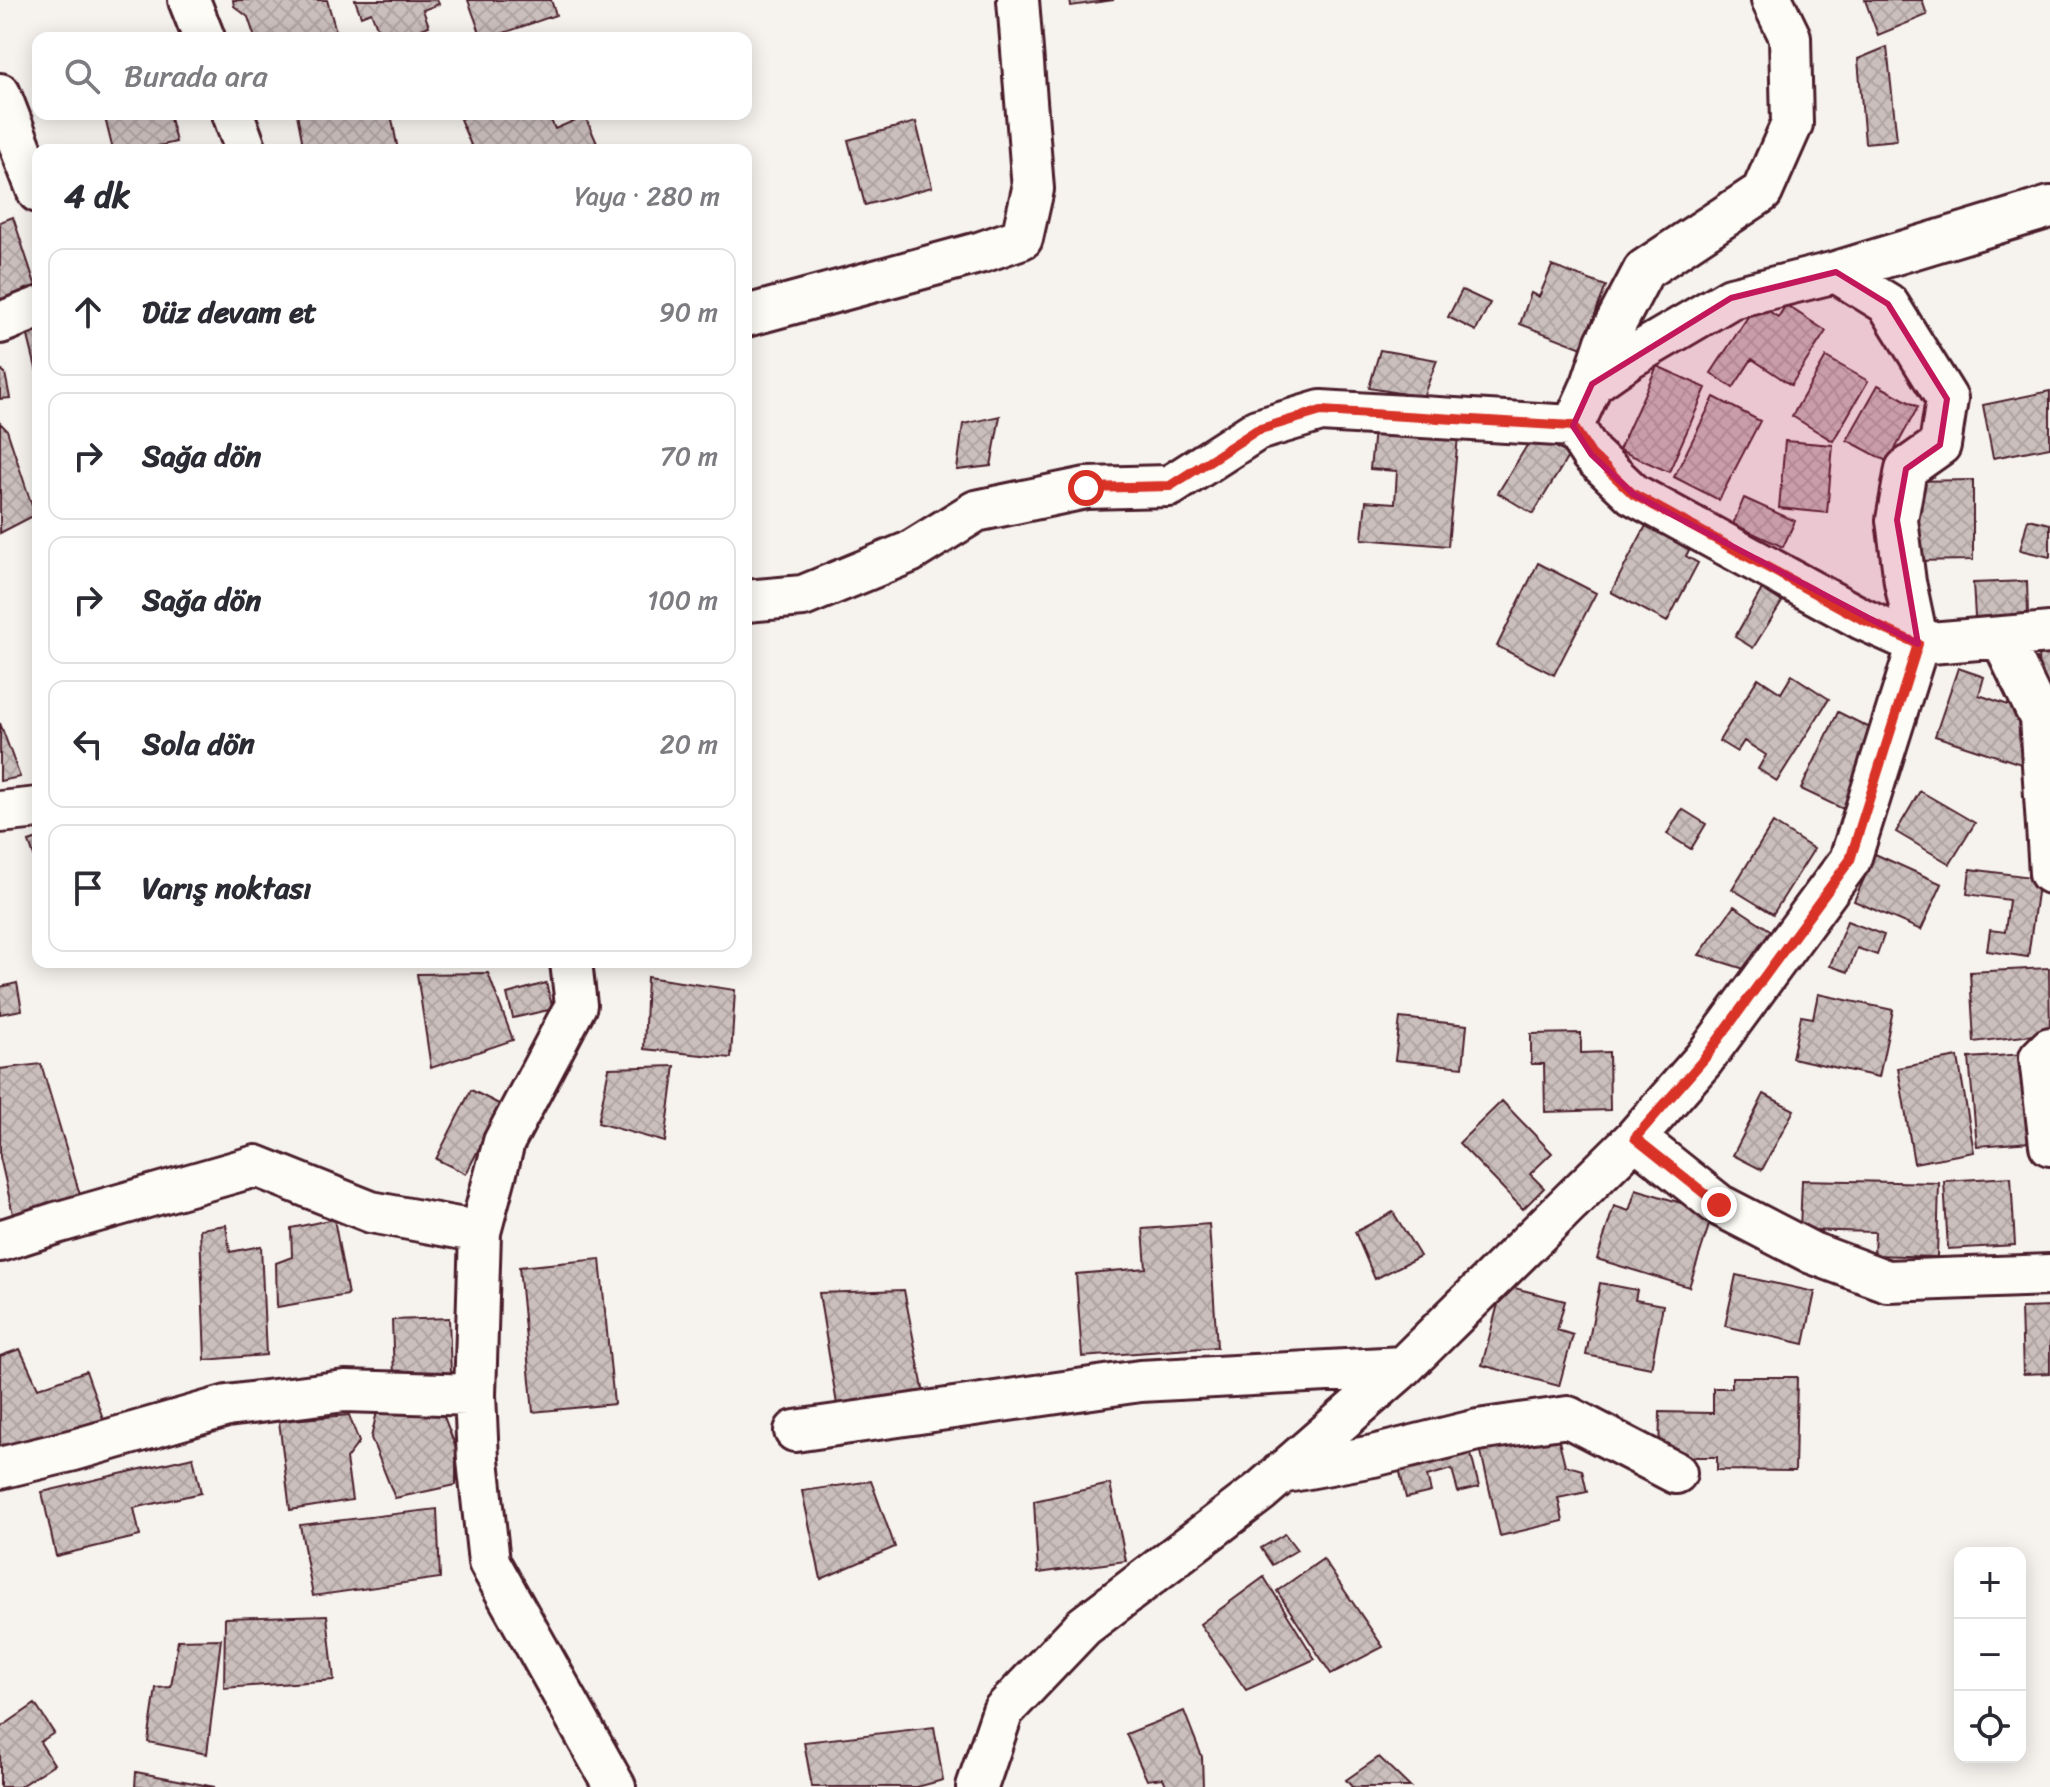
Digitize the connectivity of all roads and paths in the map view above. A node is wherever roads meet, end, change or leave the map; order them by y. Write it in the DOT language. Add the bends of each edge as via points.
graph roads {
  1 [pos="189,0"];
  2 [pos="1018,0"];
  3 [pos="1772,0"];
  4 [pos="202,32"];
  5 [pos="0,94"];
  6 [pos="235,120"];
  7 [pos="244,144"];
  8 [pos="32,177"];
  9 [pos="2050,207"];
  10 [pos="1836,272"];
  11 [pos="32,310"];
  12 [pos="752,314"];
  13 [pos="0,323"];
  14 [pos="1592,384"];
  15 [pos="1573,426"];
  16 [pos="752,600"];
  17 [pos="2050,633"];
  18 [pos="2001,637"];
  19 [pos="1918,644"];
  20 [pos="32,809"];
  21 [pos="0,812"];
  22 [pos="2050,873"];
  23 [pos="572,968"];
  24 [pos="2050,1048"];
  25 [pos="1635,1138"];
  26 [pos="2050,1145"];
  27 [pos="480,1232"];
  28 [pos="0,1241"];
  29 [pos="2050,1275"];
  30 [pos="1403,1367"];
  31 [pos="475,1395"];
  32 [pos="795,1431"];
  33 [pos="0,1468"];
  34 [pos="1281,1473"];
  35 [pos="1676,1473"];
  36 [pos="615,1787"];
  37 [pos="977,1787"];
  1 -- 4 [label="street"];
  2 -- 12 [label="street" via="1033,189 1022,238"];
  3 -- 14 [label="street" via="1790,37 1792,124 1762,192 1644,270 1606,342"];
  5 -- 8 [label="street"];
  6 -- 7 [label="street"];
  9 -- 10 [label="street"];
  10 -- 14 [label="street" via="1731,298"];
  10 -- 19 [label="street" via="1888,304 1947,399 1940,445 1906,469 1897,520"];
  11 -- 13 [label="street"];
  14 -- 15 [label="street"];
  15 -- 16 [label="street" via="1321,411 1257,430 1170,486 1086,488 976,511 910,552 803,596"];
  15 -- 19 [label="street" via="1591,454 1633,494"];
  17 -- 18 [label="street"];
  18 -- 19 [label="street"];
  18 -- 22 [label="street" via="2040,718"];
  19 -- 25 [label="street" via="1850,860 1704,1059"];
  20 -- 21 [label="street"];
  23 -- 27 [label="street" via="576,1005 504,1142"];
  24 -- 26 [label="street" via="2040,1058"];
  25 -- 29 [label="street" via="1719,1205 1812,1253 1887,1281"];
  25 -- 30 [label="street"];
  27 -- 28 [label="street" via="371,1212 256,1166"];
  27 -- 31 [label="street"];
  30 -- 32 [label="street" via="1140,1381"];
  30 -- 34 [label="street"];
  31 -- 33 [label="street" via="345,1391 227,1406"];
  31 -- 36 [label="street" via="489,1562"];
  34 -- 35 [label="street" via="1478,1430 1568,1417"];
  34 -- 37 [label="street" via="1084,1626 1003,1711"];
}
